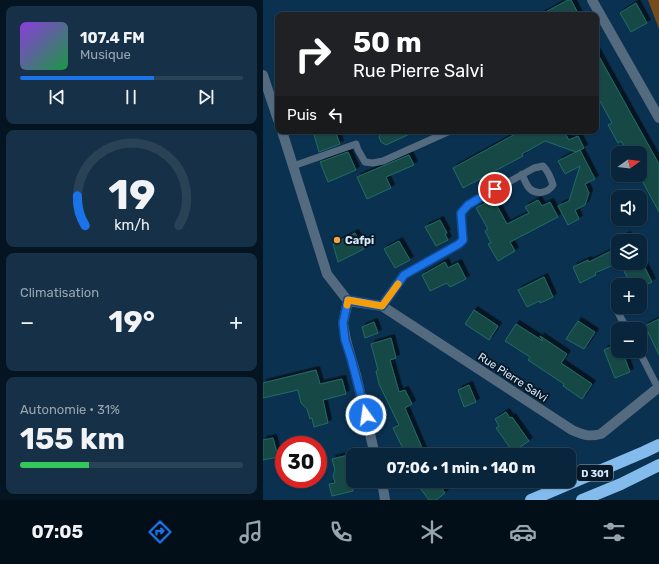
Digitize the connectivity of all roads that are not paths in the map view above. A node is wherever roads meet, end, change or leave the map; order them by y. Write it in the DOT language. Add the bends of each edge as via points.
graph roads {
  1 [pos="592,0"];
  2 [pos="599,12"];
  3 [pos="599,12"];
  4 [pos="263,75"];
  5 [pos="275,111"];
  6 [pos="659,118"];
  7 [pos="282,134"];
  8 [pos="443,134"];
  9 [pos="293,166"];
  10 [pos="523,174"];
  11 [pos="348,300"];
  12 [pos="382,306"];
  13 [pos="643,358"];
  14 [pos="659,388"];
  15 [pos="659,445"];
  16 [pos="373,448"];
  17 [pos="659,465"];
  18 [pos="383,488"];
  19 [pos="385,500"];
  20 [pos="531,500"];
  21 [pos="582,500"];
  1 -- 3 [label="street"];
  2 -- 6 [label="street"];
  4 -- 5 [label="street"];
  7 -- 9 [label="street"];
  8 -- 9 [label="lane" via="383,161 365,162 356,144"];
  9 -- 11 [label="street" via="327,274"];
  10 -- 12 [label="lane" via="468,205 461,213 463,240 404,275"];
  11 -- 12 [label="street, Rue Pierre Salvi"];
  11 -- 16 [label="street" via="343,323 345,340"];
  12 -- 14 [label="street, Rue Pierre Salvi" via="572,430 584,435 601,434"];
  13 -- 14 [label="lane"];
  15 -- 20 [label="highway, D 301"];
  17 -- 21 [label="highway, D 301"];
  18 -- 19 [label="street"];
}
